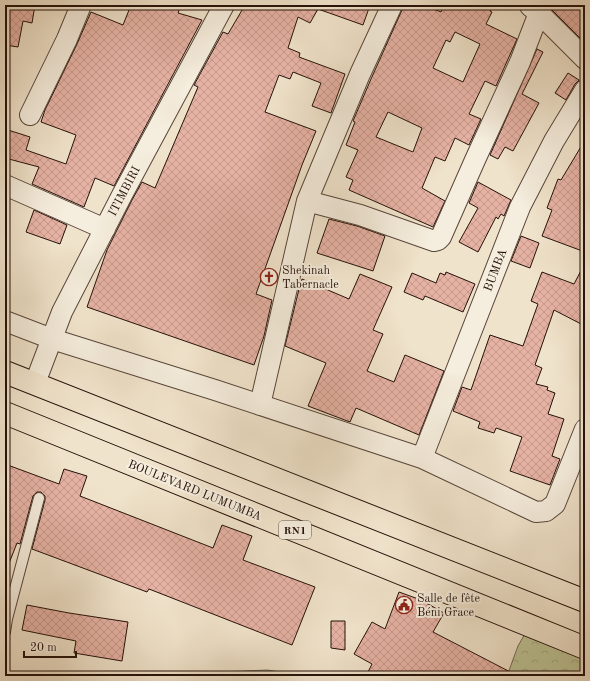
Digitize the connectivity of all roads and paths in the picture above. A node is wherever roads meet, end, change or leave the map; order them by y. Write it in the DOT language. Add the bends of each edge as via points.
graph roads {
  1 [pos="81,5"];
  2 [pos="224,5"];
  3 [pos="392,5"];
  4 [pos="536,8"];
  5 [pos="585,58"];
  6 [pos="585,90"];
  7 [pos="30,115"];
  8 [pos="5,185"];
  9 [pos="307,201"];
  10 [pos="105,229"];
  11 [pos="5,321"];
  12 [pos="52,338"];
  13 [pos="5,372"];
  14 [pos="35,383"];
  15 [pos="260,405"];
  16 [pos="5,414"];
  17 [pos="585,428"];
  18 [pos="422,458"];
  19 [pos="38,498"];
  20 [pos="585,601"];
  21 [pos="6,619"];
  22 [pos="5,632"];
  23 [pos="585,648"];
  1 -- 7 [label="street"];
  2 -- 10 [label="street, ITIMBIRI"];
  3 -- 9 [label="street"];
  4 -- 5 [label="street"];
  4 -- 9 [label="street" via="520,62 438,240 421,238 360,215"];
  6 -- 18 [label="street, BUMBA" via="554,141 520,207"];
  8 -- 10 [label="street"];
  9 -- 15 [label="street"];
  10 -- 12 [label="street, ITIMBIRI" via="62,312"];
  11 -- 12 [label="street"];
  12 -- 14 [label="street, ITIMBIRI"];
  12 -- 15 [label="street"];
  13 -- 14 [label="highway"];
  14 -- 20 [label="highway"];
  15 -- 18 [label="street"];
  16 -- 23 [label="highway, BOULEVARD LUMUMBA / RN1"];
  17 -- 18 [label="street" via="556,504 546,511 536,512"];
  19 -- 21 [label="lane"];
  21 -- 22 [label="lane"];
}
